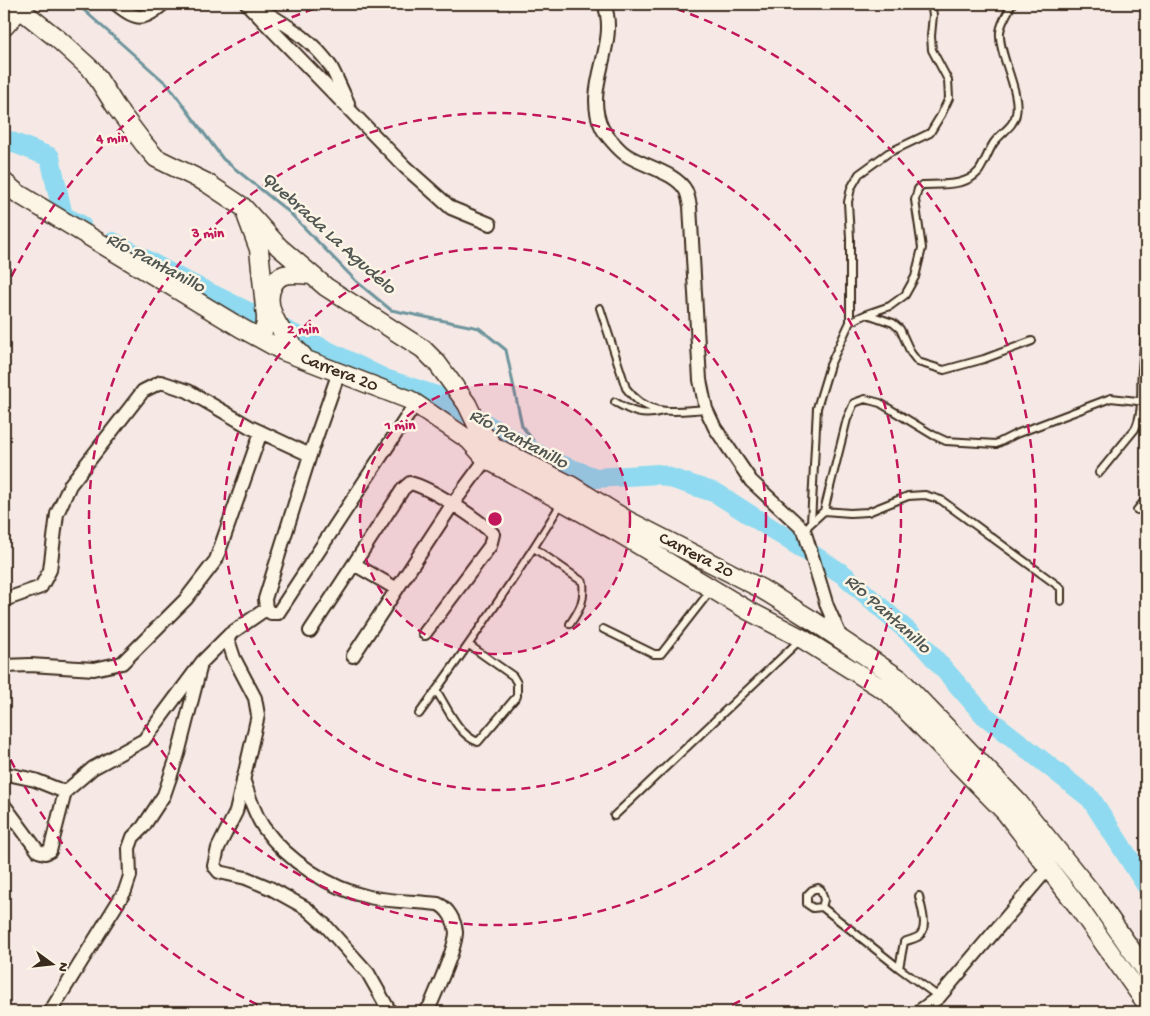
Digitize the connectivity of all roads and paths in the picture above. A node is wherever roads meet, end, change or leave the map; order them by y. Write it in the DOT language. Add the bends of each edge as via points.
graph roads {
  1 [pos="163,4"];
  2 [pos="604,4"];
  3 [pos="931,4"];
  4 [pos="1012,4"];
  5 [pos="122,5"];
  6 [pos="248,5"];
  7 [pos="22,6"];
  8 [pos="4,27"];
  9 [pos="353,114"];
  10 [pos="8,190"];
  11 [pos="243,207"];
  12 [pos="490,224"];
  13 [pos="311,275"];
  14 [pos="600,308"];
  15 [pos="867,314"];
  16 [pos="850,322"];
  17 [pos="1146,322"];
  18 [pos="275,323"];
  19 [pos="256,336"];
  20 [pos="1032,341"];
  21 [pos="307,360"];
  22 [pos="339,372"];
  23 [pos="615,402"];
  24 [pos="1144,402"];
  25 [pos="416,403"];
  26 [pos="706,408"];
  27 [pos="664,411"];
  28 [pos="261,432"];
  29 [pos="474,434"];
  30 [pos="490,453"];
  31 [pos="310,455"];
  32 [pos="1099,473"];
  33 [pos="1146,499"];
  34 [pos="562,501"];
  35 [pos="452,505"];
  36 [pos="824,510"];
  37 [pos="1137,510"];
  38 [pos="807,531"];
  39 [pos="534,548"];
  40 [pos="354,564"];
  41 [pos="398,589"];
  42 [pos="712,589"];
  43 [pos="4,600"];
  44 [pos="1061,601"];
  45 [pos="266,609"];
  46 [pos="570,624"];
  47 [pos="603,629"];
  48 [pos="310,631"];
  49 [pos="425,633"];
  50 [pos="230,634"];
  51 [pos="802,638"];
  52 [pos="842,640"];
  53 [pos="469,645"];
  54 [pos="352,656"];
  55 [pos="202,662"];
  56 [pos="4,666"];
  57 [pos="436,690"];
  58 [pos="419,714"];
  59 [pos="4,775"];
  60 [pos="243,779"];
  61 [pos="66,792"];
  62 [pos="4,804"];
  63 [pos="614,816"];
  64 [pos="1049,867"];
  65 [pos="919,896"];
  66 [pos="822,907"];
  67 [pos="900,968"];
  68 [pos="1146,971"];
  69 [pos="939,997"];
  70 [pos="1146,1003"];
  71 [pos="50,1012"];
  72 [pos="390,1012"];
  73 [pos="425,1012"];
  74 [pos="918,1012"];
  1 -- 5 [label="street" via="149,16 139,18"];
  2 -- 26 [label="street" via="608,32 597,106 602,129 624,154 676,181 686,192 690,206 700,380"];
  3 -- 16 [label="lane" via="932,50 948,80 949,98 930,133 888,153 859,174 850,188"];
  4 -- 15 [label="lane" via="1000,33 1016,104 1017,114 1013,123 994,143 972,178 959,183 922,185 918,189 915,200 922,248 915,277 905,295 890,306"];
  6 -- 9 [label="street"];
  6 -- 9 [label="street" via="300,34 316,49 331,68"];
  7 -- 8 [label="main road"];
  7 -- 11 [label="main road" via="93,71 134,132 156,158 207,183"];
  9 -- 12 [label="street" via="451,208"];
  10 -- 19 [label="main road, Carrera 20"];
  11 -- 13 [label="main road" via="279,247"];
  11 -- 18 [label="main road" via="253,230"];
  13 -- 18 [label="main road" via="296,274 275,280 270,290"];
  13 -- 29 [label="main road" via="423,349 467,404"];
  14 -- 27 [label="lane" via="626,388 635,400"];
  15 -- 16 [label="lane"];
  15 -- 20 [label="lane" via="893,323 900,329 918,362 944,370"];
  16 -- 38 [label="lane" via="830,365 817,408"];
  17 -- 24 [label="lane" via="1142,371"];
  18 -- 19 [label="main road"];
  18 -- 21 [label="main road"];
  19 -- 21 [label="main road, Carrera 20"];
  21 -- 22 [label="main road, Carrera 20"];
  22 -- 25 [label="main road, Carrera 20"];
  22 -- 31 [label="street"];
  23 -- 27 [label="lane" via="649,415"];
  24 -- 32 [label="lane" via="1135,429"];
  24 -- 36 [label="lane" via="1111,398 996,444 946,441 880,403 865,399 854,403 847,419"];
  25 -- 29 [label="main road, Carrera 20"];
  25 -- 45 [label="street" via="278,613"];
  26 -- 27 [label="lane"];
  26 -- 38 [label="street" via="715,428 751,481"];
  28 -- 31 [label="street"];
  28 -- 43 [label="street" via="188,391 161,382 143,390 70,485 57,514 50,570 41,587"];
  28 -- 56 [label="street" via="216,560 186,599 122,663 94,669"];
  29 -- 30 [label="main road, Carrera 20"];
  30 -- 34 [label="main road, Carrera 20"];
  30 -- 35 [label="street"];
  30 -- 52 [label="main road, Carrera 20" via="570,485 625,519 760,588"];
  31 -- 45 [label="street" via="265,599"];
  33 -- 37 [label="lane"];
  34 -- 39 [label="lane"];
  34 -- 42 [label="main road, Carrera 20"];
  35 -- 40 [label="street" via="410,483"];
  35 -- 41 [label="street"];
  35 -- 49 [label="street" via="493,534 490,546"];
  36 -- 38 [label="lane"];
  36 -- 44 [label="lane" via="868,512 908,496 925,494 941,500 1062,588"];
  38 -- 52 [label="street" via="827,606"];
  39 -- 46 [label="lane" via="583,582 581,607"];
  39 -- 53 [label="lane"];
  40 -- 41 [label="street"];
  40 -- 48 [label="street"];
  41 -- 54 [label="street"];
  42 -- 47 [label="lane" via="662,654 654,654"];
  42 -- 51 [label="main road, Carrera 20"];
  45 -- 50 [label="street"];
  50 -- 55 [label="street"];
  50 -- 60 [label="street" via="228,640 234,658 255,698 258,715"];
  51 -- 63 [label="lane"];
  51 -- 64 [label="main road, Carrera 20" via="889,692 1006,813"];
  52 -- 68 [label="main road, Carrera 20" via="900,679 1018,802 1092,893"];
  53 -- 57 [label="lane"];
  53 -- 57 [label="lane" via="513,676 517,683 517,696 478,742 461,730"];
  55 -- 61 [label="street" via="144,740 92,768"];
  55 -- 71 [label="street" via="164,795 133,837 129,848 130,876 125,891"];
  57 -- 58 [label="lane"];
  59 -- 61 [label="street" via="35,780"];
  60 -- 72 [label="street" via="236,812 215,857 216,870 270,888 306,908 368,973"];
  60 -- 73 [label="street" via="264,828 310,872 368,897 438,904 445,908 454,924 453,948"];
  61 -- 62 [label="street" via="50,851 45,853 38,852"];
  64 -- 69 [label="street"];
  64 -- 70 [label="main road, Carrera 20"];
  65 -- 67 [label="lane" via="924,930 904,942"];
  66 -- 67 [label="lane"];
  67 -- 69 [label="lane"];
  69 -- 74 [label="street"];
}
